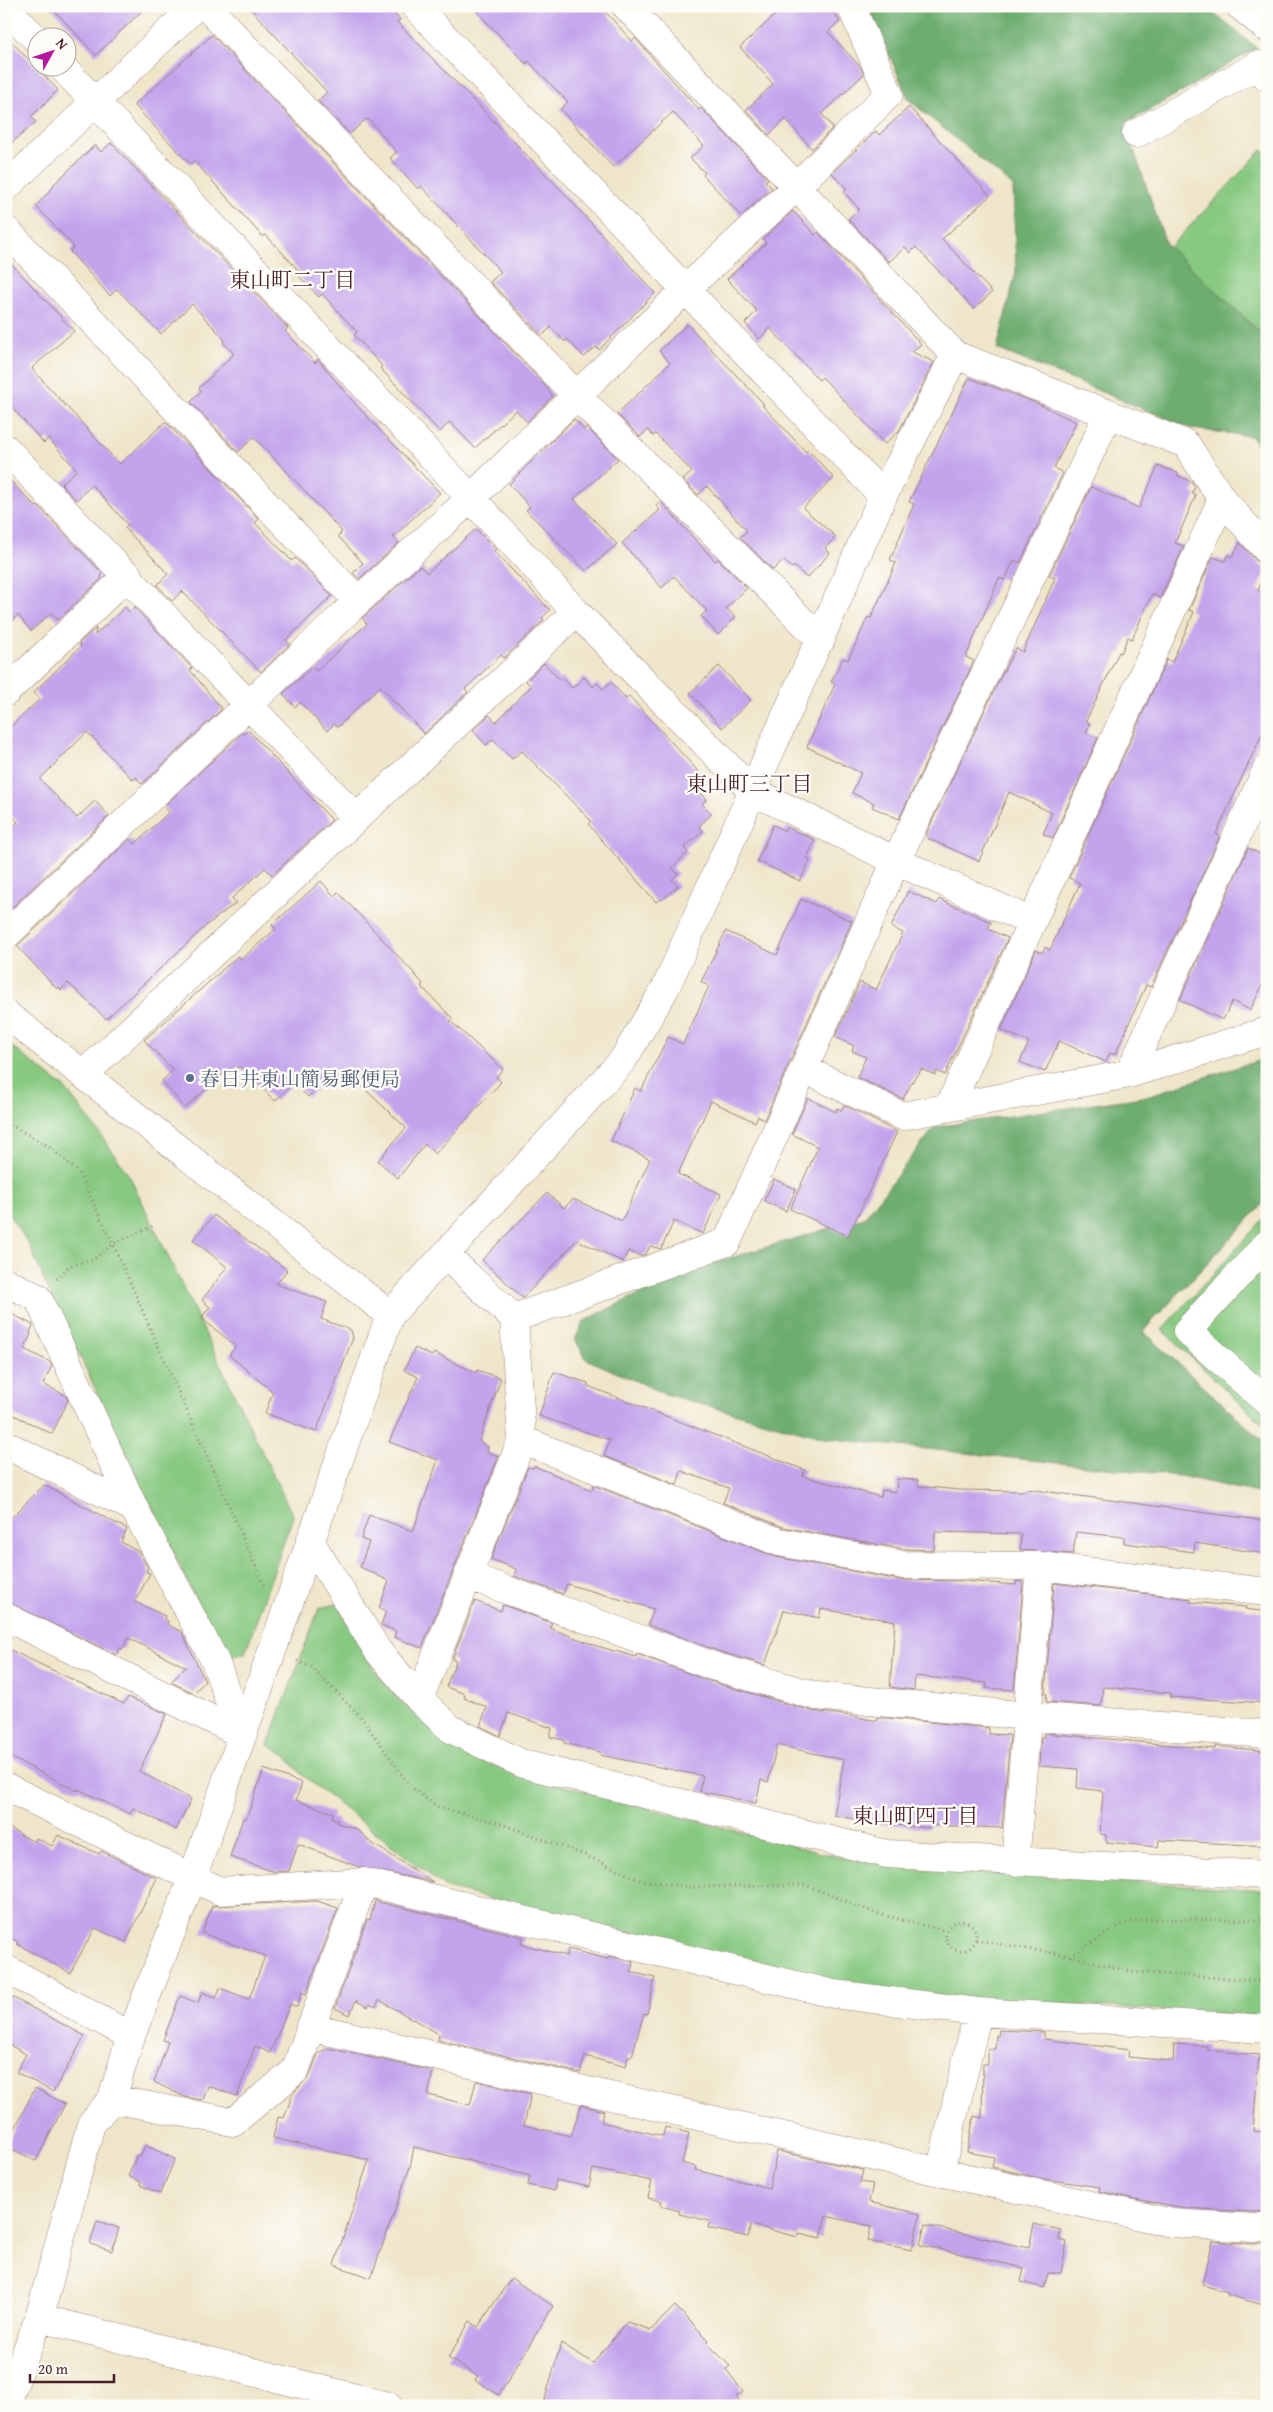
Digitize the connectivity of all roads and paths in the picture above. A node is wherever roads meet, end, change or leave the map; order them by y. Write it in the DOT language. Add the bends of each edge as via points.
graph roads {
  1 [pos="196,6"];
  2 [pos="206,6"];
  3 [pos="416,6"];
  4 [pos="626,6"];
  5 [pos="851,6"];
  6 [pos="1240,6"];
  7 [pos="6,8"];
  8 [pos="1267,28"];
  9 [pos="28,31"];
  10 [pos="1267,77"];
  11 [pos="73,78"];
  12 [pos="97,102"];
  13 [pos="1136,134"];
  14 [pos="6,187"];
  15 [pos="796,187"];
  16 [pos="6,230"];
  17 [pos="685,290"];
  18 [pos="955,355"];
  19 [pos="576,395"];
  20 [pos="1109,413"];
  21 [pos="6,449"];
  22 [pos="883,496"];
  23 [pos="471,498"];
  24 [pos="1222,499"];
  25 [pos="1267,550"];
  26 [pos="128,575"];
  27 [pos="358,600"];
  28 [pos="576,612"];
  29 [pos="821,640"];
  30 [pos="6,692"];
  31 [pos="250,705"];
  32 [pos="1267,769"];
  33 [pos="752,791"];
  34 [pos="356,818"];
  35 [pos="896,861"];
  36 [pos="1032,922"];
  37 [pos="6,934"];
  38 [pos="6,1014"];
  39 [pos="1267,1031"];
  40 [pos="804,1069"];
  41 [pos="84,1074"];
  42 [pos="1129,1074"];
  43 [pos="949,1107"];
  44 [pos="6,1122"];
  45 [pos="154,1226"];
  46 [pos="114,1244"];
  47 [pos="1267,1244"];
  48 [pos="445,1255"];
  49 [pos="6,1282"];
  50 [pos="38,1298"];
  51 [pos="390,1315"];
  52 [pos="514,1318"];
  53 [pos="1267,1402"];
  54 [pos="522,1440"];
  55 [pos="6,1446"];
  56 [pos="134,1508"];
  57 [pos="310,1541"];
  58 [pos="1040,1566"];
  59 [pos="469,1576"];
  60 [pos="1267,1592"];
  61 [pos="6,1617"];
  62 [pos="276,1637"];
  63 [pos="419,1699"];
  64 [pos="1028,1716"];
  65 [pos="241,1734"];
  66 [pos="1267,1734"];
  67 [pos="6,1787"];
  68 [pos="1015,1862"];
  69 [pos="1267,1875"];
  70 [pos="192,1879"];
  71 [pos="364,1882"];
  72 [pos="1267,1920"];
  73 [pos="946,1931"];
  74 [pos="976,1940"];
  75 [pos="1070,1956"];
  76 [pos="6,1970"];
  77 [pos="1267,1981"];
  78 [pos="978,2012"];
  79 [pos="310,2027"];
  80 [pos="1267,2029"];
  81 [pos="131,2036"];
  82 [pos="112,2099"];
  83 [pos="940,2172"];
  84 [pos="1267,2226"];
  85 [pos="39,2318"];
  86 [pos="6,2405"];
  87 [pos="388,2406"];
  1 -- 12 [label="street"];
  2 -- 19 [label="street"];
  3 -- 17 [label="street"];
  4 -- 15 [label="street"];
  5 -- 15 [label="street" via="889,94"];
  6 -- 8 [label="street"];
  7 -- 9 [label="street"];
  10 -- 13 [label="street" via="1258,65"];
  11 -- 12 [label="street"];
  12 -- 14 [label="street"];
  12 -- 23 [label="street"];
  15 -- 17 [label="street"];
  15 -- 18 [label="street"];
  16 -- 27 [label="street"];
  17 -- 19 [label="street"];
  17 -- 22 [label="street"];
  18 -- 20 [label="street"];
  18 -- 22 [label="street"];
  19 -- 23 [label="street"];
  19 -- 29 [label="street"];
  20 -- 24 [label="street" via="1186,444"];
  20 -- 35 [label="street"];
  21 -- 26 [label="street"];
  22 -- 29 [label="street"];
  23 -- 27 [label="street"];
  23 -- 28 [label="street"];
  24 -- 25 [label="street"];
  24 -- 36 [label="street"];
  26 -- 30 [label="street"];
  26 -- 31 [label="street"];
  27 -- 31 [label="street"];
  28 -- 33 [label="street"];
  28 -- 34 [label="street"];
  29 -- 33 [label="street"];
  31 -- 34 [label="street"];
  31 -- 37 [label="street"];
  32 -- 42 [label="street"];
  33 -- 35 [label="street"];
  33 -- 48 [label="street" via="666,987 623,1060"];
  34 -- 41 [label="street"];
  35 -- 36 [label="street"];
  35 -- 40 [label="street"];
  36 -- 43 [label="street"];
  38 -- 41 [label="street"];
  39 -- 42 [label="street"];
  40 -- 43 [label="street" via="902,1116"];
  40 -- 52 [label="street" via="727,1242"];
  41 -- 51 [label="street"];
  42 -- 43 [label="street"];
  44 -- 46 [label="path" via="51,1148 80,1173"];
  45 -- 46 [label="path"];
  46 -- 50 [label="path" via="94,1259 70,1266"];
  46 -- 62 [label="path"];
  47 -- 53 [label="street" via="1187,1330"];
  48 -- 51 [label="street"];
  48 -- 52 [label="street"];
  49 -- 50 [label="street"];
  50 -- 56 [label="street"];
  51 -- 57 [label="street"];
  52 -- 54 [label="street"];
  54 -- 58 [label="street" via="780,1542 903,1565"];
  54 -- 59 [label="street"];
  55 -- 56 [label="street"];
  56 -- 65 [label="street" via="215,1662"];
  57 -- 62 [label="street"];
  57 -- 63 [label="street" via="378,1651"];
  58 -- 60 [label="street"];
  58 -- 64 [label="street"];
  59 -- 63 [label="street"];
  59 -- 64 [label="street" via="713,1666 816,1696"];
  61 -- 65 [label="street"];
  62 -- 65 [label="street"];
  62 -- 73 [label="path" via="361,1717 411,1787 438,1807 502,1824 640,1880 688,1887 806,1885 875,1913"];
  63 -- 68 [label="street" via="451,1729 523,1764 887,1854"];
  64 -- 66 [label="street"];
  64 -- 68 [label="street"];
  65 -- 70 [label="street"];
  67 -- 70 [label="street"];
  68 -- 69 [label="street"];
  70 -- 71 [label="street" via="220,1891"];
  70 -- 81 [label="street"];
  71 -- 78 [label="street" via="834,1994"];
  71 -- 79 [label="street"];
  72 -- 75 [label="path" via="1151,1919 1124,1923"];
  73 -- 74 [label="path" via="954,1922 966,1920 976,1928"];
  73 -- 74 [label="path" via="947,1944 957,1951 969,1950"];
  74 -- 75 [label="path"];
  75 -- 77 [label="path" via="1133,1972"];
  76 -- 81 [label="street"];
  78 -- 80 [label="street"];
  78 -- 83 [label="street"];
  79 -- 82 [label="street" via="295,2071 233,2122"];
  79 -- 83 [label="street"];
  81 -- 82 [label="street"];
  82 -- 85 [label="street" via="91,2124"];
  83 -- 84 [label="street" via="1172,2223"];
  85 -- 86 [label="street"];
  85 -- 87 [label="street"];
}
